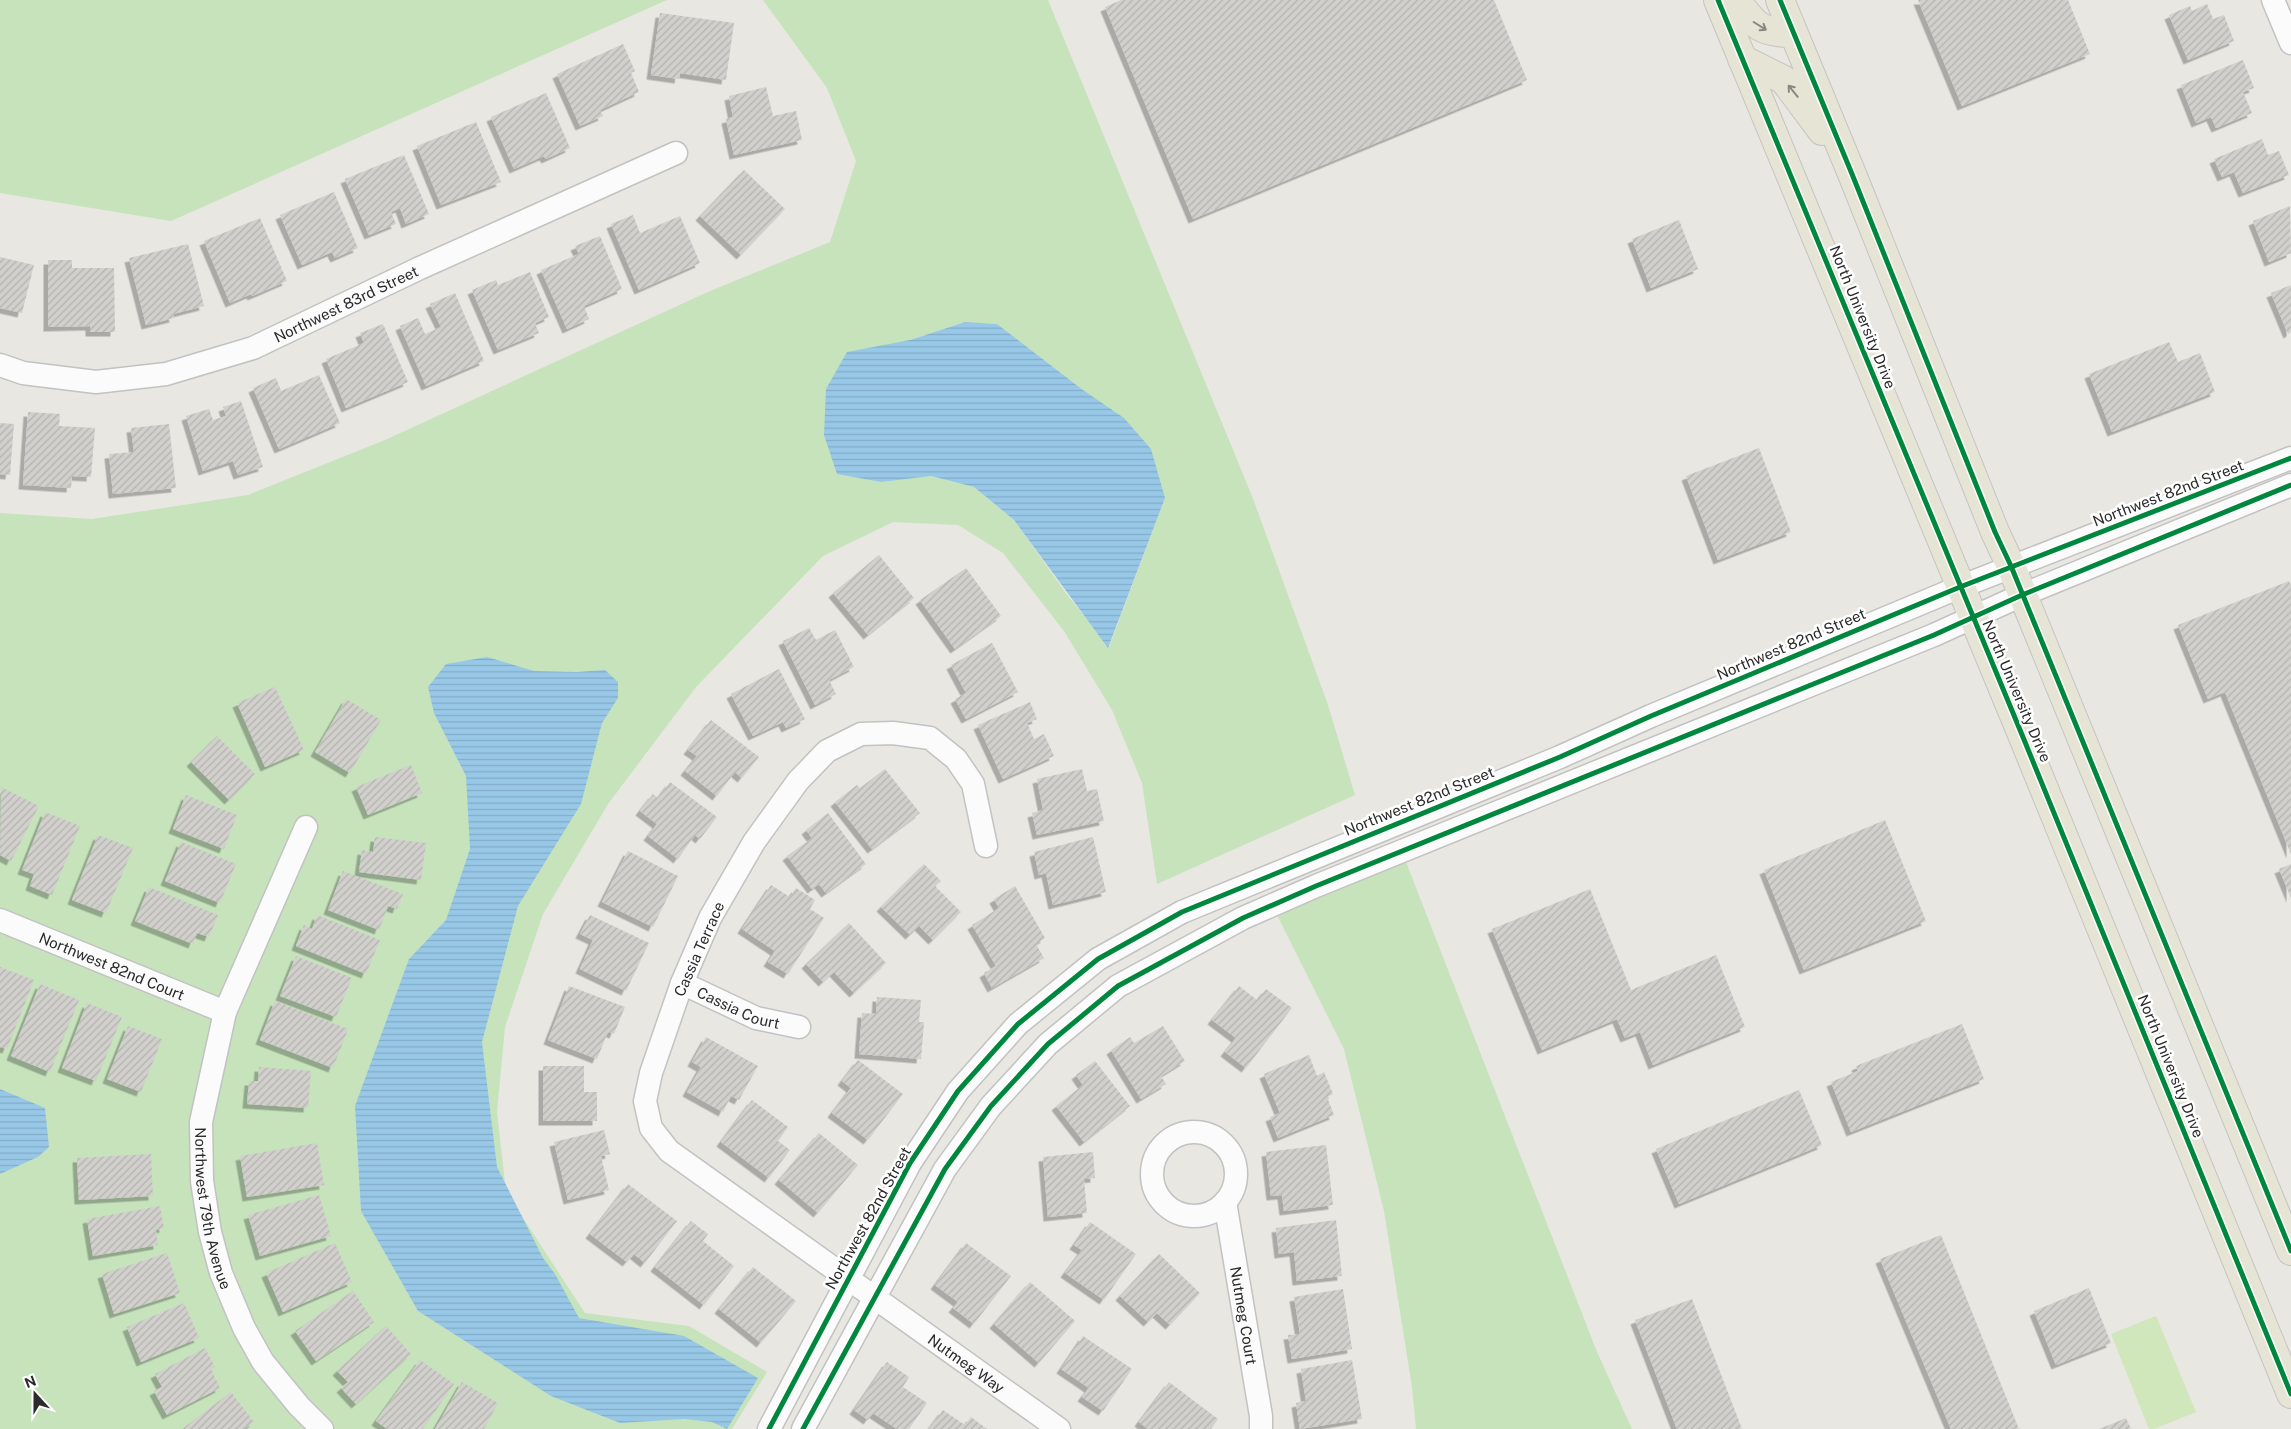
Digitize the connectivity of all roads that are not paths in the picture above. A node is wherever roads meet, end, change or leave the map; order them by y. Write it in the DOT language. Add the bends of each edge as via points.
graph roads {
  1 [pos="1718,0"];
  2 [pos="1736,0"];
  3 [pos="1780,0"];
  4 [pos="2273,0"];
  5 [pos="1794,34"];
  6 [pos="2291,43"];
  7 [pos="1742,59"];
  8 [pos="676,153"];
  9 [pos="1852,174"];
  10 [pos="0,365"];
  11 [pos="2291,458"];
  12 [pos="2291,485"];
  13 [pos="2011,566"];
  14 [pos="1960,587"];
  15 [pos="2022,595"];
  16 [pos="1973,618"];
  17 [pos="306,827"];
  18 [pos="986,846"];
  19 [pos="0,920"];
  20 [pos="682,983"];
  21 [pos="225,1012"];
  22 [pos="799,1027"];
  23 [pos="1226,1202"];
  24 [pos="2291,1251"];
  25 [pos="847,1279"];
  26 [pos="874,1298"];
  27 [pos="2291,1394"];
  28 [pos="322,1429"];
  29 [pos="769,1429"];
  30 [pos="804,1429"];
  31 [pos="1059,1429"];
  32 [pos="1261,1429"];
  1 -- 7 [label="main road, North University Drive"];
  2 -- 5 [label="main road, one-way" via="1763,29"];
  3 -- 5 [label="main road"];
  4 -- 6 [label="street"];
  5 -- 9 [label="main road"];
  9 -- 7 [label="main road, one-way" via="1784,80"];
  7 -- 14 [label="main road, North University Drive"];
  8 -- 10 [label="street, Northwest 83rd Street" via="420,268 253,348 166,374 96,382 23,373"];
  9 -- 13 [label="main road"];
  11 -- 13 [label="street, Northwest 82nd Street"];
  12 -- 15 [label="street"];
  13 -- 14 [label="street, Northwest 82nd Street"];
  13 -- 15 [label="main road"];
  14 -- 16 [label="main road, North University Drive"];
  14 -- 25 [label="street, Northwest 82nd Street" via="1560,757 1182,912 1098,959 1018,1024 958,1091 910,1163"];
  15 -- 16 [label="street"];
  15 -- 24 [label="main road"];
  16 -- 26 [label="street" via="1289,898 1243,918 1118,986 1048,1044 991,1106 945,1169"];
  16 -- 27 [label="main road, North University Drive"];
  17 -- 21 [label="street, Northwest 79th Avenue"];
  18 -- 20 [label="street, Cassia Terrace" via="973,784 956,759 930,738 893,733 860,734 827,751 798,782 754,842 710,918"];
  19 -- 21 [label="street, Northwest 82nd Court"];
  20 -- 22 [label="street, Cassia Court" via="756,1018"];
  20 -- 25 [label="street, Cassia Terrace" via="648,1082 645,1101 651,1128 669,1151"];
  21 -- 28 [label="street, Northwest 79th Avenue" via="201,1122 202,1181 210,1232 221,1273 244,1328 263,1362"];
  23 -- 32 [label="street, Nutmeg Court"];
  25 -- 26 [label="street, Cassia Terrace"];
  25 -- 29 [label="street, Northwest 82nd Street"];
  26 -- 30 [label="street"];
  26 -- 31 [label="street, Nutmeg Way"];
}
